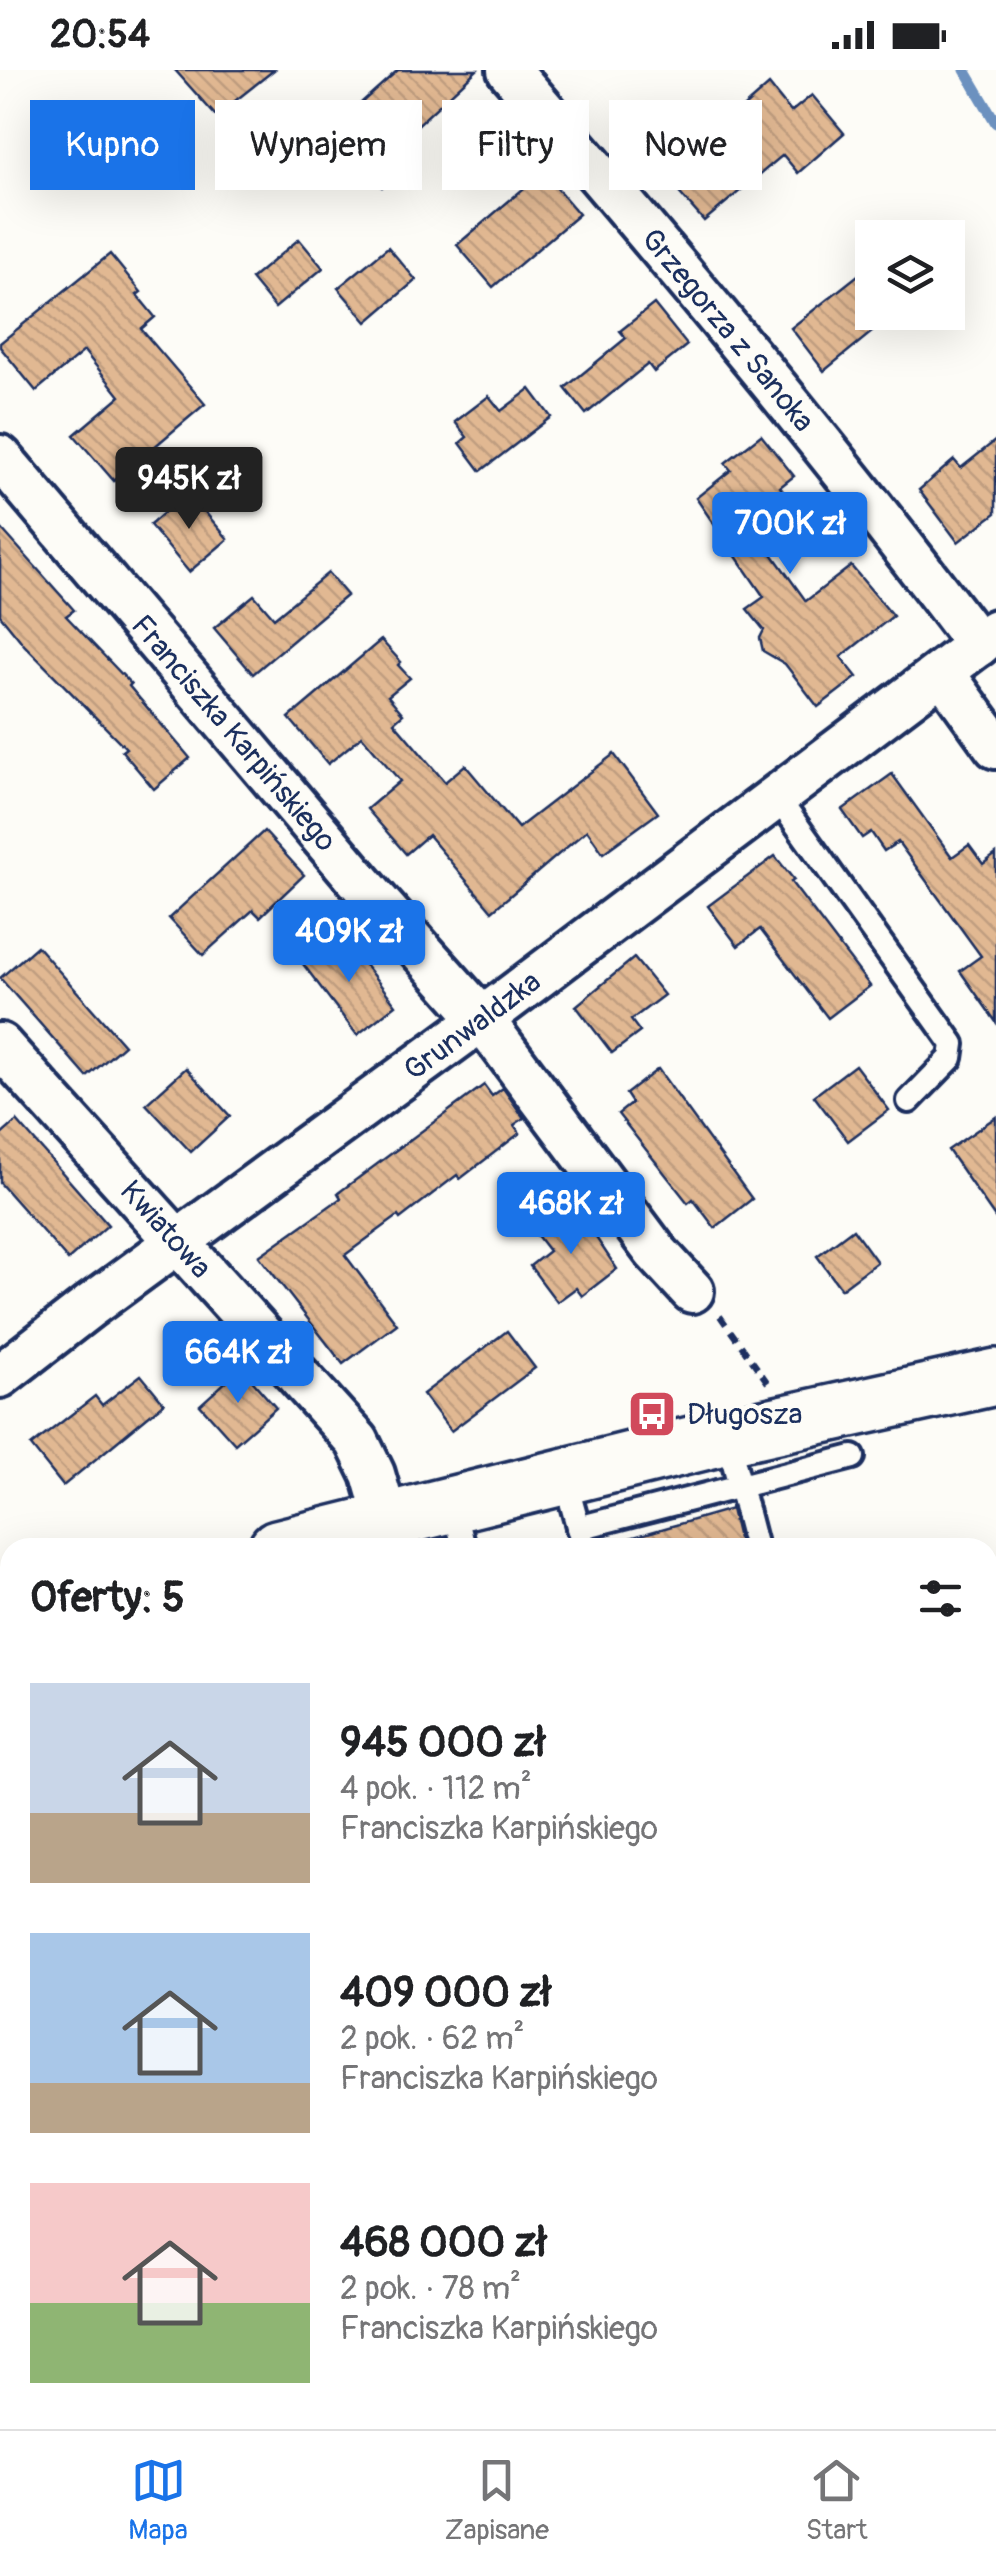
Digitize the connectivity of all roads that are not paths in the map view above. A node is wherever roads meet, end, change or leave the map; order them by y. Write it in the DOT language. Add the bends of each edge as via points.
graph roads {
  1 [pos="509,70"];
  2 [pos="0,457"];
  3 [pos="987,638"];
  4 [pos="942,672"];
  5 [pos="996,748"];
  6 [pos="776,796"];
  7 [pos="482,1019"];
  8 [pos="0,1045"];
  9 [pos="909,1102"];
  10 [pos="178,1242"];
  11 [pos="692,1291"];
  12 [pos="0,1376"];
  13 [pos="996,1377"];
  14 [pos="853,1458"];
  15 [pos="734,1461"];
  16 [pos="564,1476"];
  17 [pos="386,1519"];
  18 [pos="458,1525"];
  19 [pos="315,1538"];
  20 [pos="581,1538"];
  21 [pos="753,1538"];
  1 -- 3 [label="street, Grzegorza z Sanoka"];
  2 -- 7 [label="street, Franciszka Karpińskiego"];
  3 -- 4 [label="street, Grunwaldzka"];
  4 -- 5 [label="street"];
  4 -- 6 [label="street, Grunwaldzka"];
  6 -- 7 [label="street, Grunwaldzka"];
  6 -- 9 [label="lane" via="953,1044 951,1058"];
  7 -- 10 [label="street, Grunwaldzka"];
  7 -- 11 [label="street, Franciszka Karpińskiego"];
  8 -- 10 [label="street, Kwiatowa"];
  10 -- 12 [label="street, Grunwaldzka"];
  10 -- 17 [label="street, Kwiatowa" via="357,1441"];
  13 -- 15 [label="street" via="795,1420"];
  14 -- 15 [label="lane"];
  15 -- 16 [label="street"];
  15 -- 20 [label="lane"];
  15 -- 21 [label="lane"];
  16 -- 18 [label="street"];
  16 -- 20 [label="lane"];
  17 -- 18 [label="street"];
  17 -- 19 [label="street"];
}
